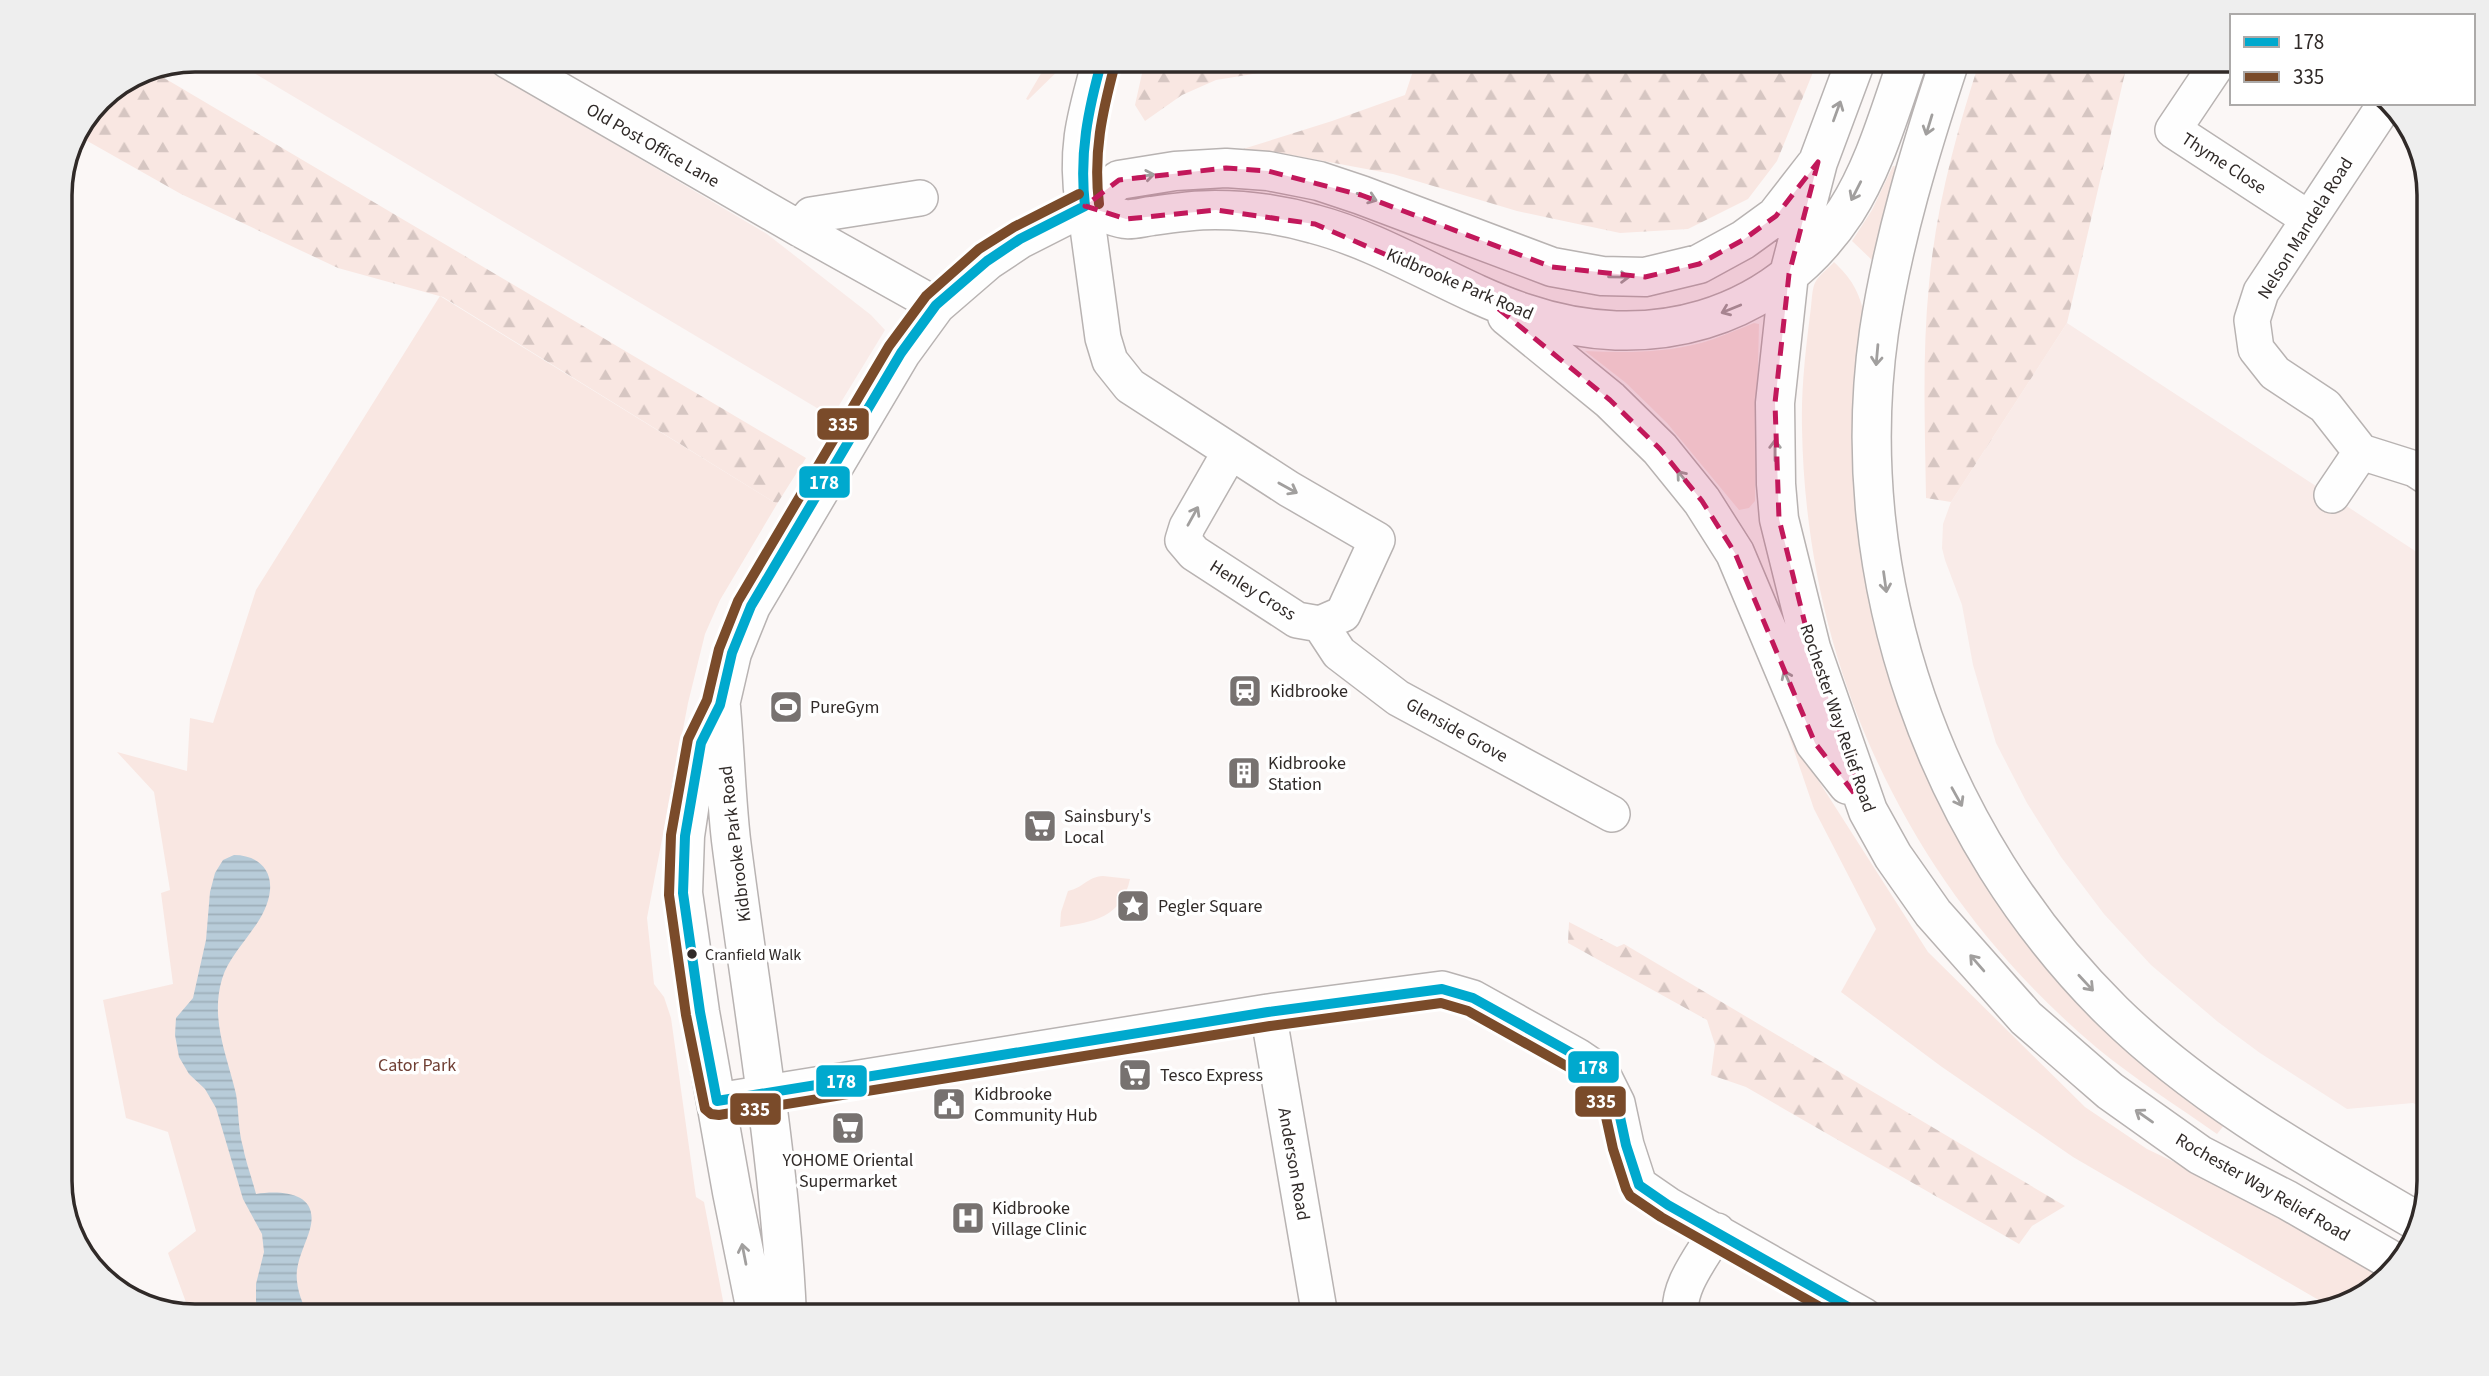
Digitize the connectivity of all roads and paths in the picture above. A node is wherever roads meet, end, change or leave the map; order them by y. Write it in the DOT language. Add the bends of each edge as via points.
graph roads {
  1 [pos="528,72"];
  2 [pos="1099,72"];
  3 [pos="1852,72"];
  4 [pos="1904,72"];
  5 [pos="1946,72"];
  6 [pos="2212,72"];
  7 [pos="2382,109"];
  8 [pos="1818,162"];
  9 [pos="920,198"];
  10 [pos="1085,206"];
  11 [pos="2309,219"];
  12 [pos="800,229"];
  13 [pos="1789,274"];
  14 [pos="1484,297"];
  15 [pos="936,304"];
  16 [pos="1230,452"];
  17 [pos="2361,452"];
  18 [pos="2417,470"];
  19 [pos="2332,495"];
  20 [pos="1320,624"];
  21 [pos="720,705"];
  22 [pos="1868,811"];
  23 [pos="1612,814"];
  24 [pos="1268,1012"];
  25 [pos="766,1094"];
  26 [pos="717,1101"];
  27 [pos="2412,1218"];
  28 [pos="1717,1231"];
  29 [pos="2389,1259"];
  30 [pos="754,1304"];
  31 [pos="786,1304"];
  32 [pos="1318,1304"];
  33 [pos="1679,1304"];
  34 [pos="1842,1304"];
  1 -- 12 [label="street, Old Post Office Lane"];
  2 -- 10 [label="main road" via="1081,146"];
  8 -- 3 [label="main road, Rochester Way Relief Road, one-way"];
  4 -- 13 [label="main road, Kidbrooke Park Road, one-way" via="1847,209"];
  5 -- 27 [label="main road, one-way" via="1892,261 1872,412 1874,505 1886,593 1919,708 1952,789 1998,871 2033,921 2114,1013 2222,1101"];
  6 -- 11 [label="street, Thyme Close" via="2174,130"];
  7 -- 11 [label="street, Nelson Mandela Road"];
  10 -- 8 [label="main road, Kidbrooke Park Road, one-way" via="1119,180 1175,171 1268,172 1319,181 1361,195 1552,267 1602,276 1645,277 1699,264 1743,240 1776,216"];
  8 -- 13 [label="main road, Rochester Way Relief Road"];
  9 -- 12 [label="street" via="811,215"];
  10 -- 14 [label="main road, Kidbrooke Park Road" via="1126,219 1216,210 1315,224"];
  10 -- 15 [label="main road, Kidbrooke Park Road" via="986,261"];
  10 -- 16 [label="street" via="1110,361 1130,386"];
  11 -- 17 [label="street, Nelson Mandela Road" via="2261,292 2252,320 2256,349 2275,373 2325,406"];
  12 -- 15 [label="street, Old Post Office Lane"];
  13 -- 14 [label="main road, Kidbrooke Park Road, one-way" via="1738,307 1685,326 1626,332 1566,326"];
  22 -- 13 [label="main road, Rochester Way Relief Road, one-way" via="1811,648 1779,519 1775,403"];
  22 -- 14 [label="main road, one-way" via="1815,743 1735,553 1702,501 1660,449 1610,400"];
  15 -- 21 [label="main road, Kidbrooke Park Road" via="901,353 751,606 732,653"];
  20 -- 16 [label="street, Henley Cross, one-way" via="1297,620 1194,553 1183,540"];
  16 -- 20 [label="street, one-way" via="1377,540 1343,614"];
  17 -- 18 [label="street"];
  17 -- 19 [label="street"];
  20 -- 23 [label="street, Glenside Grove" via="1339,653 1398,698"];
  21 -- 25 [label="main road, Kidbrooke Park Road" via="732,841"];
  21 -- 26 [label="main road, Kidbrooke Park Road" via="701,743 682,867"];
  29 -- 22 [label="main road, Rochester Way Relief Road, one-way" via="2200,1155 2110,1091 2026,1018 1933,913"];
  24 -- 25 [label="street"];
  24 -- 28 [label="street" via="1442,989 1473,998 1602,1073 1617,1103 1639,1185"];
  24 -- 32 [label="street, Anderson Road"];
  25 -- 26 [label="street"];
  25 -- 31 [label="main road, Kidbrooke Park Road"];
  30 -- 26 [label="main road, Kidbrooke Park Road, one-way"];
  28 -- 33 [label="street"];
  28 -- 34 [label="street"];
}
